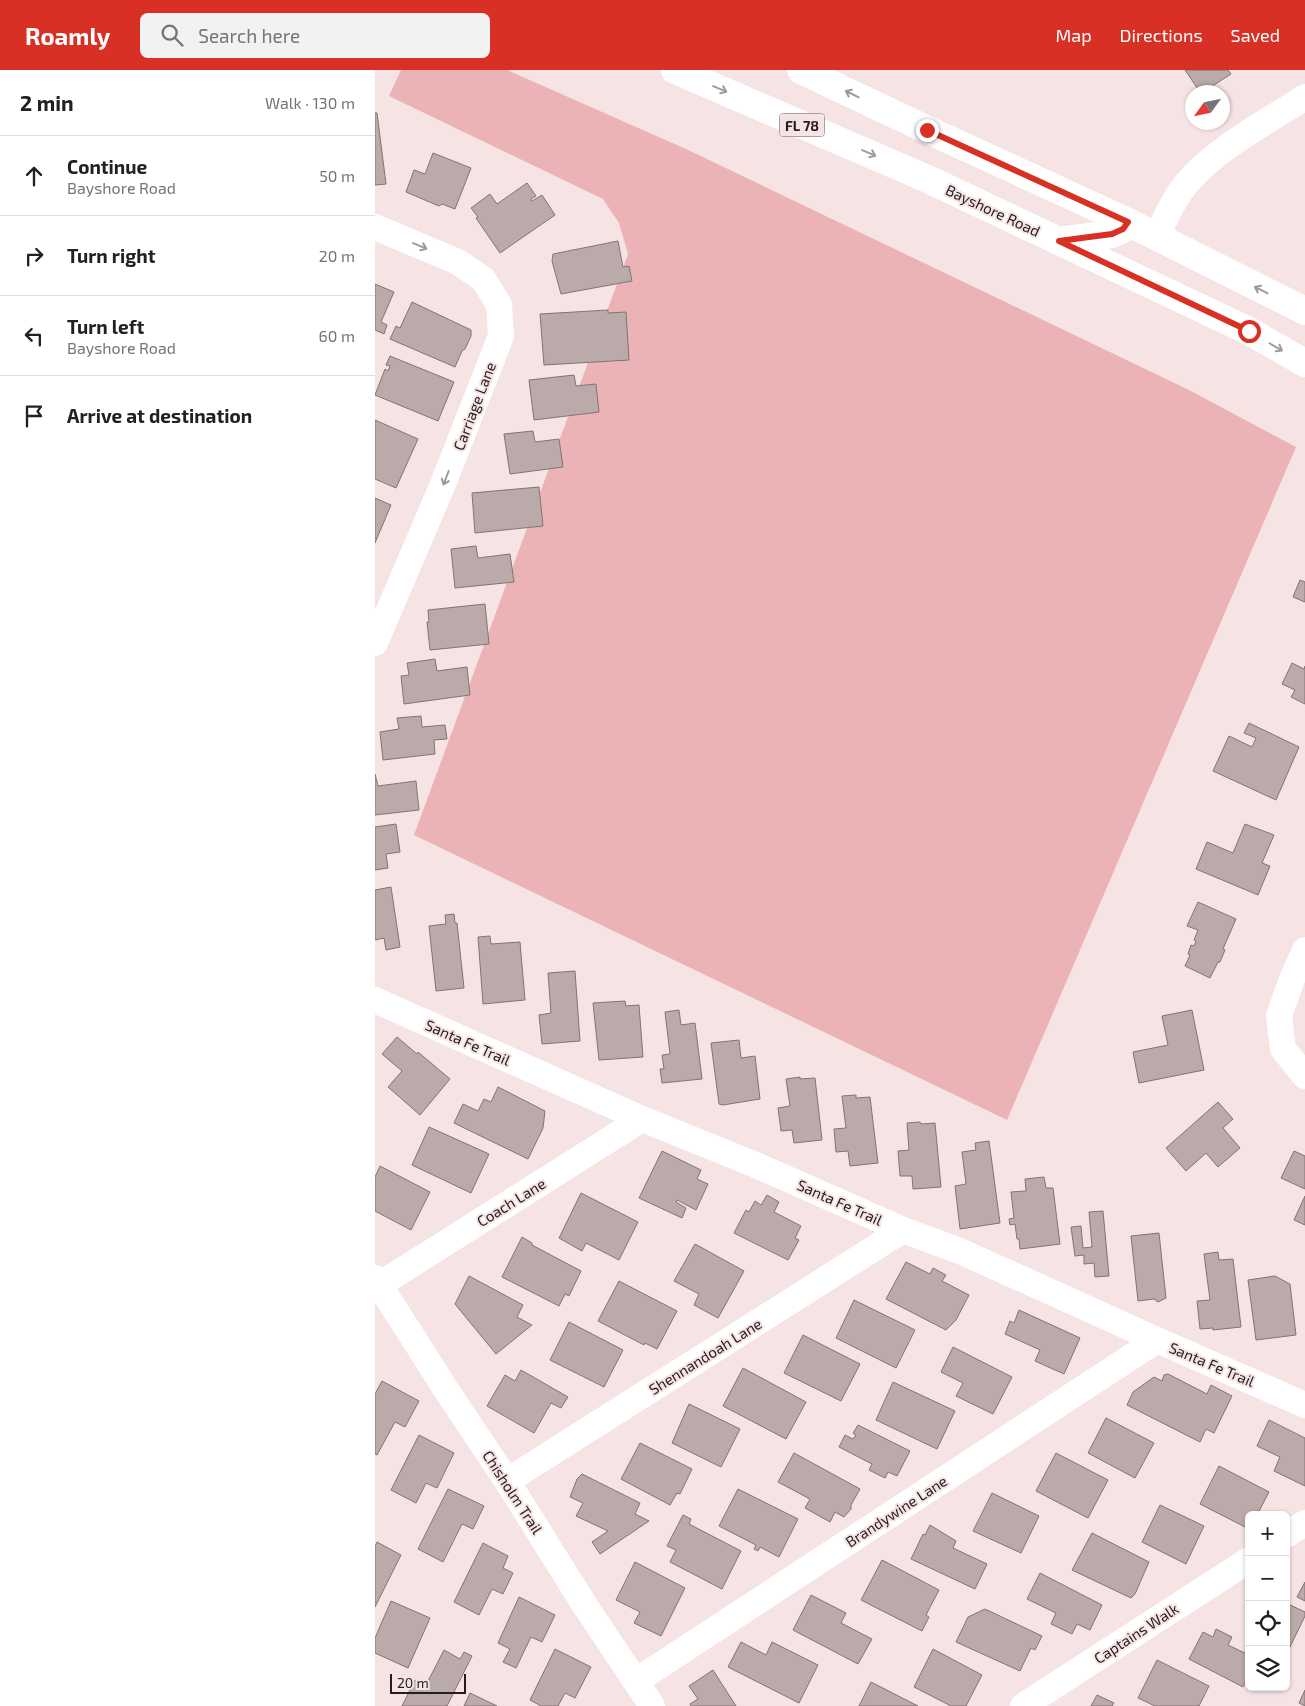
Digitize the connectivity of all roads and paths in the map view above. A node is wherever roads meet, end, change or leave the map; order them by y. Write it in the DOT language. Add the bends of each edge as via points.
graph roads {
  1 [pos="675,70"];
  2 [pos="801,70"];
  3 [pos="1305,97"];
  4 [pos="1128,222"];
  5 [pos="375,227"];
  6 [pos="1157,237"];
  7 [pos="1059,241"];
  8 [pos="1305,312"];
  9 [pos="1305,363"];
  10 [pos="375,643"];
  11 [pos="1302,957"];
  12 [pos="375,1000"];
  13 [pos="1305,1076"];
  14 [pos="642,1119"];
  15 [pos="903,1230"];
  16 [pos="377,1281"];
  17 [pos="1157,1340"];
  18 [pos="1305,1405"];
  19 [pos="507,1481"];
  20 [pos="1305,1523"];
  21 [pos="1290,1532"];
  22 [pos="1245,1563"];
  23 [pos="636,1681"];
  24 [pos="652,1706"];
  25 [pos="1023,1706"];
  1 -- 7 [label="main road, Bayshore Road / FL 78, one-way" via="930,180"];
  4 -- 2 [label="main road, one-way"];
  3 -- 6 [label="street" via="1211,158 1186,184"];
  4 -- 6 [label="main road"];
  4 -- 7 [label="main road" via="1123,229 1112,234"];
  5 -- 10 [label="street, Carriage Lane, one-way" via="458,262 483,279 499,305 501,336 443,484"];
  8 -- 6 [label="main road, one-way"];
  7 -- 9 [label="main road, Bayshore Road / FL 78, one-way" via="1249,331"];
  11 -- 13 [label="street" via="1279,1016 1283,1049"];
  12 -- 14 [label="street, Santa Fe Trail"];
  14 -- 15 [label="street, Santa Fe Trail"];
  14 -- 16 [label="street, Coach Lane"];
  15 -- 17 [label="street, Santa Fe Trail" via="960,1251"];
  15 -- 19 [label="street, Shennandoah Lane"];
  16 -- 19 [label="street, Chisholm Trail"];
  17 -- 18 [label="street, Santa Fe Trail"];
  17 -- 23 [label="street, Brandywine Lane"];
  19 -- 23 [label="street, Chisholm Trail"];
  20 -- 21 [label="street"];
  22 -- 25 [label="street, Captains Walk"];
  23 -- 24 [label="street, Chisholm Trail"];
}
